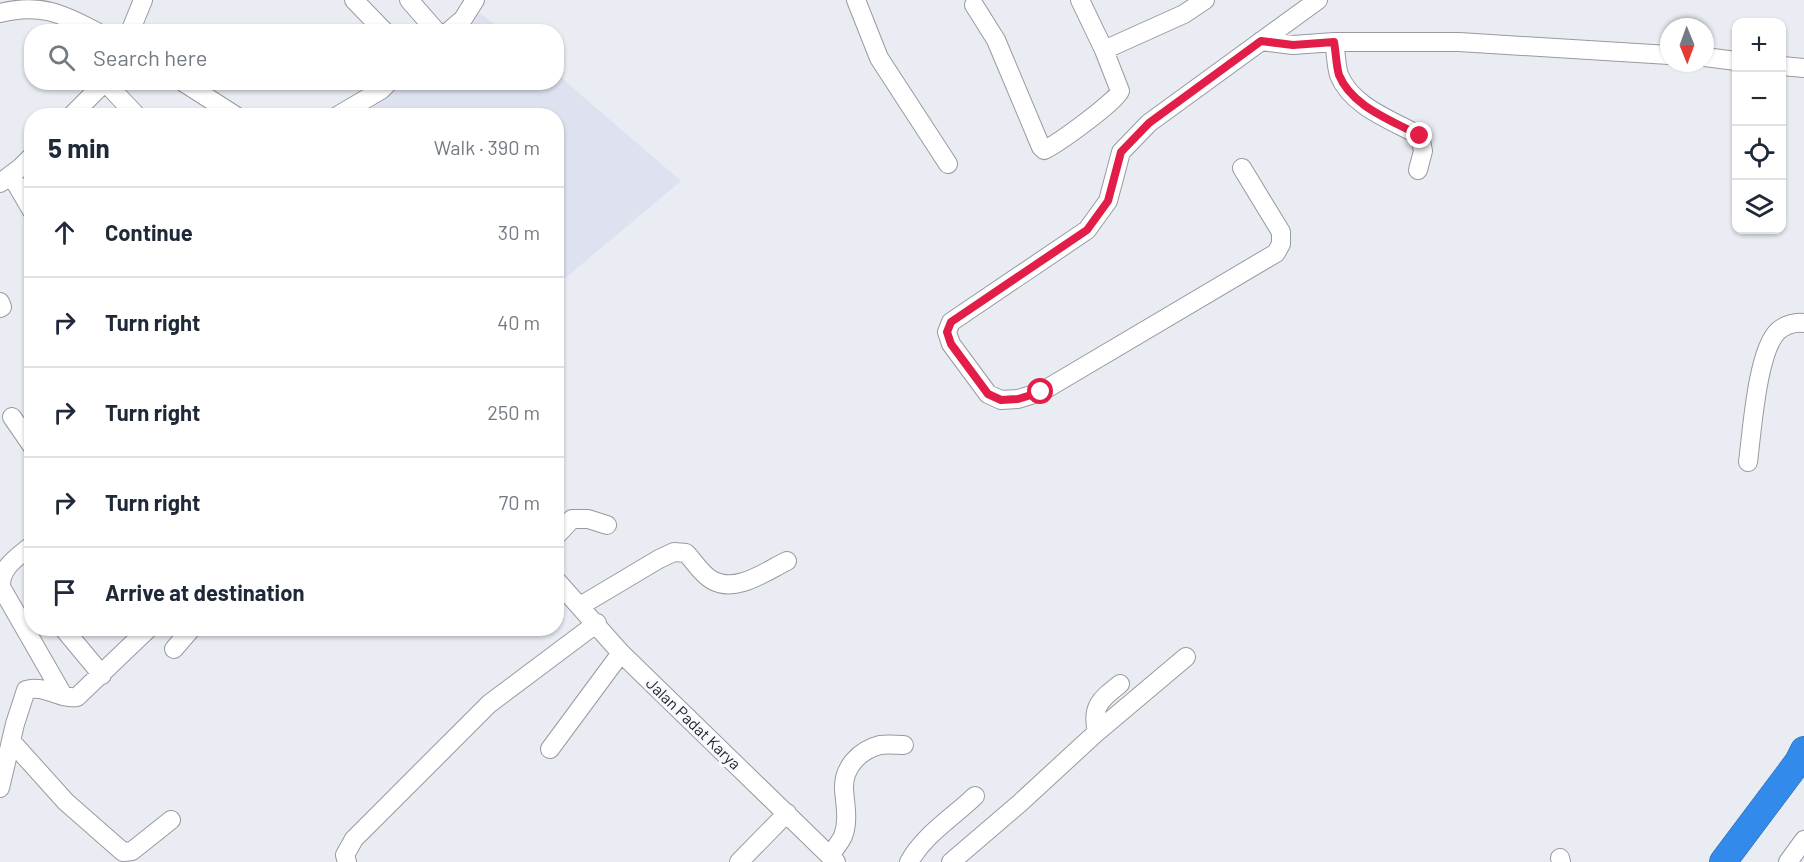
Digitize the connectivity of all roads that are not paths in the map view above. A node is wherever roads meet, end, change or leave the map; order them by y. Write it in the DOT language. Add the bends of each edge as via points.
graph roads {
  1 [pos="143,0"];
  2 [pos="354,0"];
  3 [pos="409,0"];
  4 [pos="475,0"];
  5 [pos="855,0"];
  6 [pos="1080,0"];
  7 [pos="1205,0"];
  8 [pos="1318,0"];
  9 [pos="33,4"];
  10 [pos="974,5"];
  11 [pos="0,13"];
  12 [pos="83,24"];
  13 [pos="133,24"];
  14 [pos="378,24"];
  15 [pos="430,24"];
  16 [pos="457,24"];
  17 [pos="1261,41"];
  18 [pos="1334,42"];
  19 [pos="1104,50"];
  20 [pos="1660,54"];
  21 [pos="1714,58"];
  22 [pos="1732,60"];
  23 [pos="1786,66"];
  24 [pos="1804,68"];
  25 [pos="97,90"];
  26 [pos="113,90"];
  27 [pos="195,90"];
  28 [pos="381,90"];
  29 [pos="79,108"];
  30 [pos="129,108"];
  31 [pos="224,108"];
  32 [pos="351,108"];
  33 [pos="948,164"];
  34 [pos="1242,168"];
  35 [pos="1418,170"];
  36 [pos="19,172"];
  37 [pos="24,187"];
  38 [pos="0,302"];
  39 [pos="0,308"];
  40 [pos="1804,323"];
  41 [pos="12,417"];
  42 [pos="24,434"];
  43 [pos="1748,462"];
  44 [pos="607,525"];
  45 [pos="564,526"];
  46 [pos="24,552"];
  47 [pos="787,561"];
  48 [pos="564,589"];
  49 [pos="580,606"];
  50 [pos="597,623"];
  51 [pos="24,627"];
  52 [pos="29,636"];
  53 [pos="70,636"];
  54 [pos="141,636"];
  55 [pos="185,636"];
  56 [pos="174,649"];
  57 [pos="621,652"];
  58 [pos="1186,657"];
  59 [pos="102,675"];
  60 [pos="1120,684"];
  61 [pos="63,695"];
  62 [pos="1097,732"];
  63 [pos="11,741"];
  64 [pos="904,745"];
  65 [pos="550,749"];
  66 [pos="1804,750"];
  67 [pos="0,788"];
  68 [pos="975,796"];
  69 [pos="787,813"];
  70 [pos="171,820"];
  71 [pos="1804,840"];
  72 [pos="833,859"];
  73 [pos="347,862"];
  74 [pos="739,862"];
  75 [pos="909,862"];
  76 [pos="951,862"];
  77 [pos="1723,862"];
  78 [pos="1788,862"];
  1 -- 13 [label="street"];
  2 -- 14 [label="street"];
  3 -- 15 [label="street"];
  4 -- 16 [label="street"];
  5 -- 33 [label="street" via="879,58"];
  6 -- 19 [label="street"];
  7 -- 19 [label="street" via="1184,14"];
  8 -- 17 [label="street"];
  9 -- 11 [label="street"];
  9 -- 12 [label="street"];
  10 -- 19 [label="street" via="996,40 1042,150 1119,96 1120,87"];
  17 -- 18 [label="street" via="1293,45"];
  17 -- 34 [label="street" via="1149,123 1121,152 1108,201 1087,230 951,322 947,332 951,344 988,394 1001,400 1018,399 1041,392 1276,253 1281,232"];
  18 -- 20 [label="street" via="1459,42"];
  18 -- 35 [label="street" via="1339,74 1349,92 1367,107 1420,136 1423,151"];
  21 -- 22 [label="street"];
  23 -- 24 [label="street"];
  25 -- 29 [label="street"];
  26 -- 30 [label="street"];
  27 -- 31 [label="street"];
  28 -- 32 [label="street"];
  36 -- 37 [label="street"];
  38 -- 39 [label="street"];
  40 -- 43 [label="street" via="1794,322 1778,332 1763,359"];
  41 -- 42 [label="street"];
  44 -- 45 [label="street" via="572,519"];
  46 -- 51 [label="street" via="4,569 1,587"];
  47 -- 49 [label="street" via="729,585 711,580 686,553 674,552"];
  48 -- 49 [label="street, Jalan Padat Karya"];
  49 -- 50 [label="street, Jalan Padat Karya"];
  50 -- 57 [label="street, Jalan Padat Karya"];
  50 -- 73 [label="street" via="489,705 354,839 345,855"];
  52 -- 61 [label="street"];
  53 -- 59 [label="street"];
  54 -- 59 [label="street"];
  55 -- 56 [label="street"];
  57 -- 65 [label="street"];
  57 -- 69 [label="street, Jalan Padat Karya"];
  58 -- 62 [label="street"];
  59 -- 61 [label="street" via="77,697"];
  60 -- 62 [label="street" via="1096,709"];
  61 -- 63 [label="street" via="34,688 26,690"];
  62 -- 76 [label="street"];
  63 -- 67 [label="street"];
  63 -- 70 [label="street" via="66,802 123,852 132,851"];
  64 -- 72 [label="street" via="874,747 852,762 843,786 847,811 844,835"];
  66 -- 77 [label="highway"];
  68 -- 75 [label="street" via="921,844"];
  69 -- 72 [label="street, Jalan Padat Karya"];
  69 -- 74 [label="street"];
  71 -- 78 [label="street"];
}
